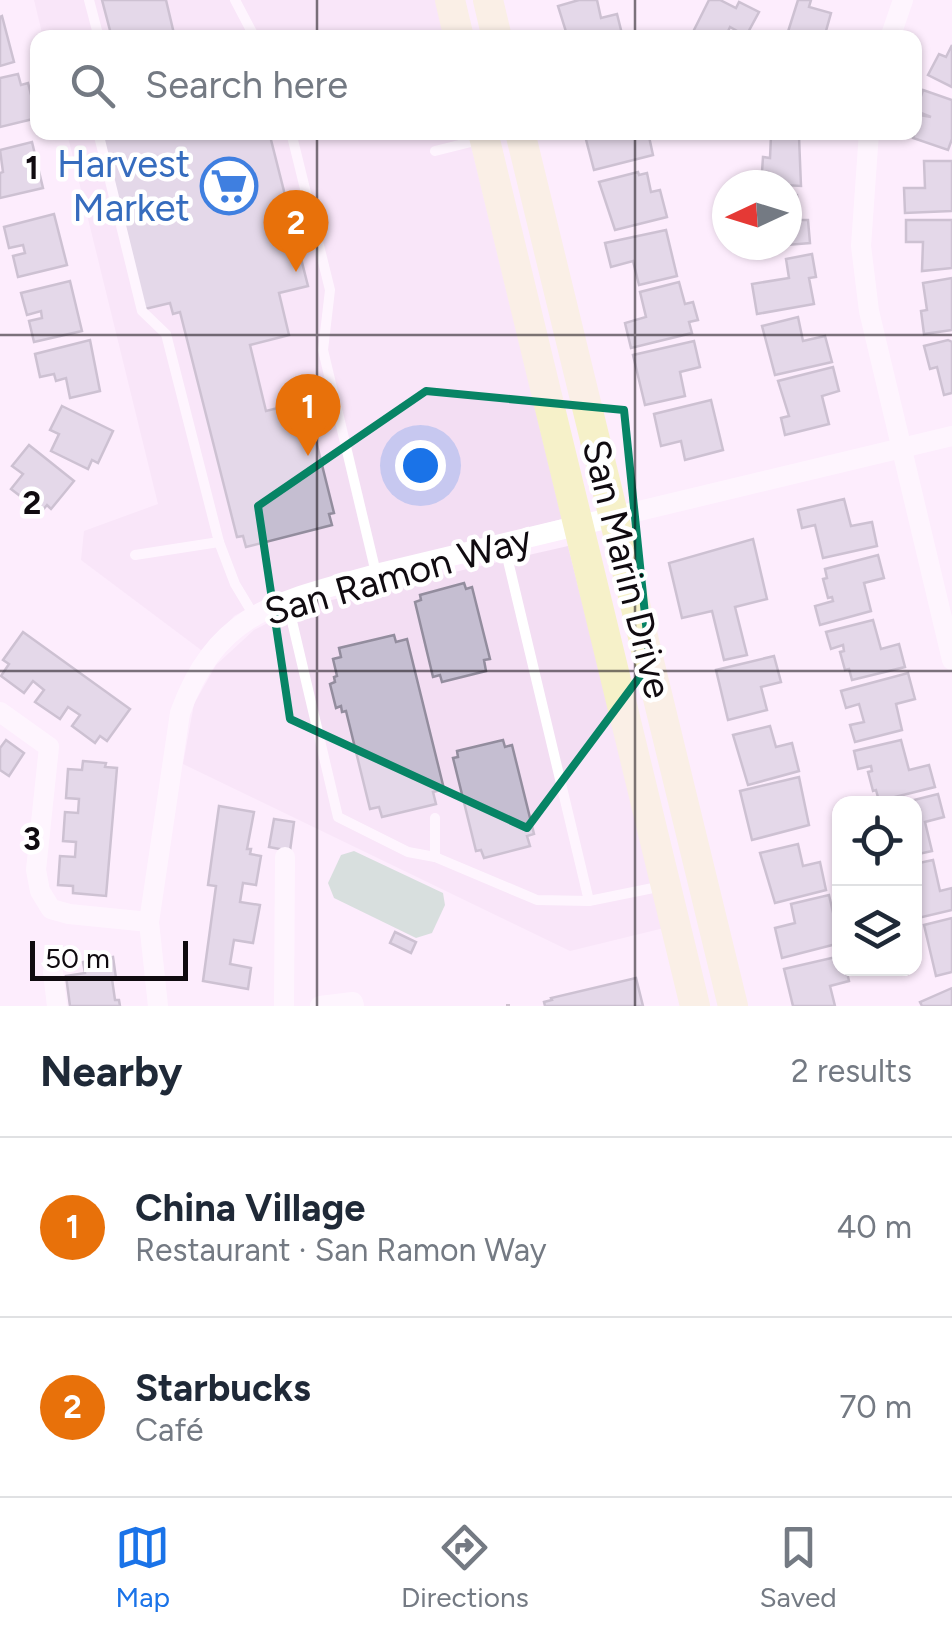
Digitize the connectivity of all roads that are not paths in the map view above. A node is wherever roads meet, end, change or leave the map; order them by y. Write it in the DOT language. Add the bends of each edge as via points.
graph roads {
  1 [pos="88,0"];
  2 [pos="235,0"];
  3 [pos="450,0"];
  4 [pos="488,0"];
  5 [pos="902,0"];
  6 [pos="96,30"];
  7 [pos="251,30"];
  8 [pos="457,30"];
  9 [pos="495,30"];
  10 [pos="893,30"];
  11 [pos="100,140"];
  12 [pos="294,140"];
  13 [pos="470,140"];
  14 [pos="484,140"];
  15 [pos="522,140"];
  16 [pos="868,140"];
  17 [pos="434,151"];
  18 [pos="952,436"];
  19 [pos="900,447"];
  20 [pos="615,516"];
  21 [pos="576,526"];
  22 [pos="219,542"];
  23 [pos="504,543"];
  24 [pos="136,555"];
  25 [pos="376,574"];
  26 [pos="287,599"];
  27 [pos="253,614"];
  28 [pos="952,660"];
  29 [pos="0,712"];
  30 [pos="434,818"];
  31 [pos="286,857"];
  32 [pos="435,857"];
  33 [pos="665,885"];
  34 [pos="589,902"];
  35 [pos="149,922"];
  36 [pos="53,972"];
  37 [pos="57,1006"];
  38 [pos="158,1006"];
  39 [pos="284,1006"];
  40 [pos="320,1006"];
  41 [pos="354,1006"];
  42 [pos="696,1006"];
  43 [pos="734,1006"];
  1 -- 6 [label="lane"];
  2 -- 7 [label="lane"];
  3 -- 8 [label="main road"];
  4 -- 9 [label="main road"];
  5 -- 10 [label="street"];
  11 -- 22 [label="lane" via="142,310 166,334"];
  12 -- 25 [label="lane" via="330,290 324,350"];
  13 -- 17 [label="lane"];
  14 -- 21 [label="main road, San Marin Drive"];
  15 -- 20 [label="main road, San Marin Drive"];
  16 -- 19 [label="street" via="861,246"];
  18 -- 19 [label="street, San Ramon Way"];
  19 -- 20 [label="street, San Ramon Way"];
  19 -- 28 [label="street"];
  20 -- 21 [label="street, San Ramon Way"];
  20 -- 43 [label="main road, San Marin Drive"];
  21 -- 23 [label="street, San Ramon Way"];
  21 -- 33 [label="main road, San Marin Drive"];
  22 -- 24 [label="lane"];
  22 -- 27 [label="lane"];
  23 -- 25 [label="street, San Ramon Way"];
  23 -- 34 [label="lane"];
  25 -- 26 [label="street, San Ramon Way"];
  26 -- 27 [label="street, San Ramon Way"];
  26 -- 32 [label="lane" via="338,817 408,852"];
  27 -- 35 [label="street, San Ramon Way" via="213,650 180,713"];
  29 -- 35 [label="street" via="49,747 36,870 51,910"];
  30 -- 32 [label="lane"];
  31 -- 39 [label="street"];
  32 -- 34 [label="lane" via="538,900"];
  33 -- 34 [label="lane"];
  33 -- 42 [label="main road, San Marin Drive"];
  35 -- 38 [label="street, San Ramon Way"];
  36 -- 37 [label="street"];
  40 -- 41 [label="street"];
}
